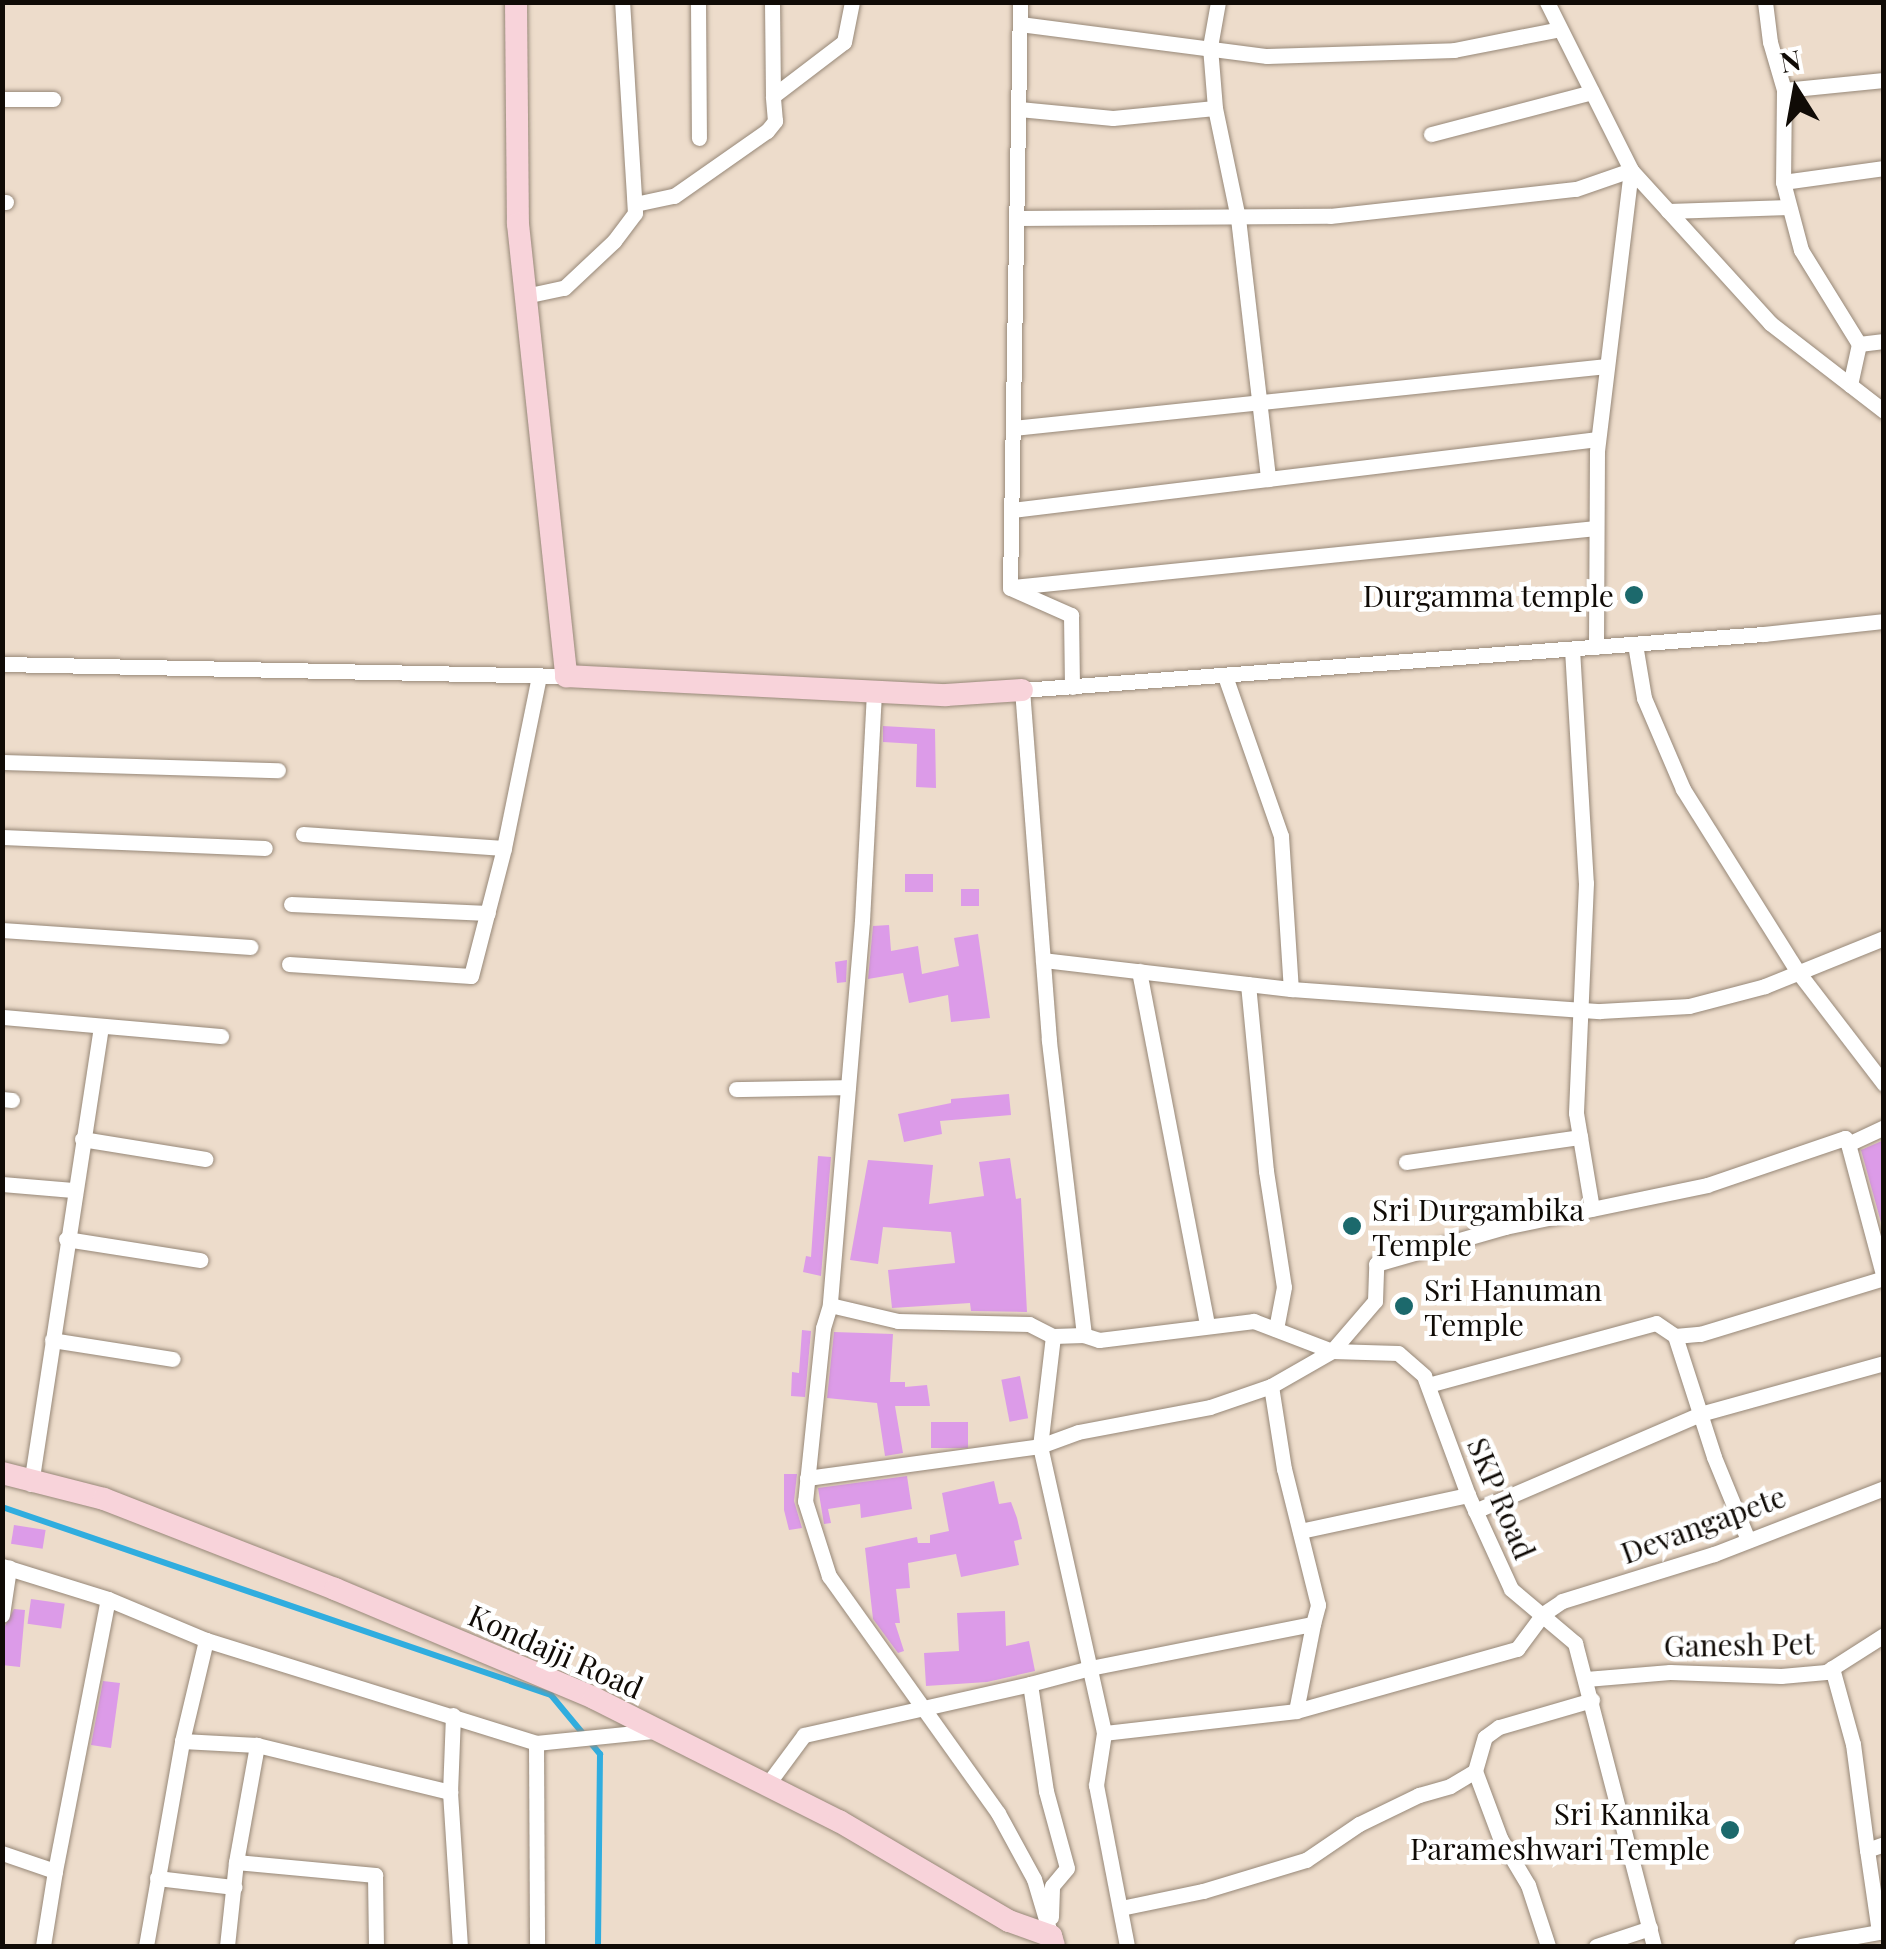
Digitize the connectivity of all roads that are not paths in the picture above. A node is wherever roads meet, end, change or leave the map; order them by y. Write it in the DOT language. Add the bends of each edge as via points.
graph roads {
  1 [pos="516,2"];
  2 [pos="622,2"];
  3 [pos="698,2"];
  4 [pos="772,2"];
  5 [pos="852,2"];
  6 [pos="1020,2"];
  7 [pos="1218,2"];
  8 [pos="1546,2"];
  9 [pos="1765,2"];
  10 [pos="1020,24"];
  11 [pos="1560,29"];
  12 [pos="1210,47"];
  13 [pos="1884,80"];
  14 [pos="1784,90"];
  15 [pos="1592,92"];
  16 [pos="773,96"];
  17 [pos="2,99"];
  18 [pos="52,99"];
  19 [pos="1215,108"];
  20 [pos="1019,109"];
  21 [pos="1431,134"];
  22 [pos="699,138"];
  23 [pos="1884,168"];
  24 [pos="1631,170"];
  25 [pos="1783,182"];
  26 [pos="635,204"];
  27 [pos="1790,207"];
  28 [pos="1668,211"];
  29 [pos="1017,218"];
  30 [pos="1238,218"];
  31 [pos="526,296"];
  32 [pos="1884,341"];
  33 [pos="1858,344"];
  34 [pos="1607,366"];
  35 [pos="1850,385"];
  36 [pos="1258,402"];
  37 [pos="1884,411"];
  38 [pos="1014,428"];
  39 [pos="1598,439"];
  40 [pos="1268,479"];
  41 [pos="1012,510"];
  42 [pos="1596,528"];
  43 [pos="1010,588"];
  44 [pos="1884,621"];
  45 [pos="1635,644"];
  46 [pos="1596,648"];
  47 [pos="1572,649"];
  48 [pos="2,664"];
  49 [pos="539,676"];
  50 [pos="566,676"];
  51 [pos="1225,676"];
  52 [pos="1072,687"];
  53 [pos="1022,690"];
  54 [pos="874,692"];
  55 [pos="2,762"];
  56 [pos="278,770"];
  57 [pos="303,834"];
  58 [pos="2,837"];
  59 [pos="265,848"];
  60 [pos="504,848"];
  61 [pos="290,904"];
  62 [pos="488,913"];
  63 [pos="2,930"];
  64 [pos="1884,938"];
  65 [pos="250,948"];
  66 [pos="1044,960"];
  67 [pos="288,964"];
  68 [pos="1139,971"];
  69 [pos="1798,972"];
  70 [pos="1248,984"];
  71 [pos="1291,989"];
  72 [pos="1580,1010"];
  73 [pos="2,1017"];
  74 [pos="101,1026"];
  75 [pos="221,1036"];
  76 [pos="1884,1084"];
  77 [pos="848,1087"];
  78 [pos="736,1090"];
  79 [pos="1881,1124"];
  80 [pos="1580,1137"];
  81 [pos="82,1139"];
  82 [pos="1848,1144"];
  83 [pos="205,1159"];
  84 [pos="1406,1162"];
  85 [pos="2,1184"];
  86 [pos="73,1190"];
  87 [pos="1592,1209"];
  88 [pos="66,1239"];
  89 [pos="200,1260"];
  90 [pos="830,1305"];
  91 [pos="1207,1325"];
  92 [pos="1276,1329"];
  93 [pos="1084,1335"];
  94 [pos="1053,1336"];
  95 [pos="1675,1336"];
  96 [pos="52,1340"];
  97 [pos="1332,1351"];
  98 [pos="173,1360"];
  99 [pos="1884,1363"];
  100 [pos="1271,1386"];
  101 [pos="1428,1386"];
  102 [pos="1700,1414"];
  103 [pos="1040,1446"];
  104 [pos="2,1473"];
  105 [pos="807,1478"];
  106 [pos="31,1484"];
  107 [pos="1884,1488"];
  108 [pos="1472,1503"];
  109 [pos="1300,1530"];
  110 [pos="1748,1540"];
  111 [pos="6,1567"];
  112 [pos="108,1599"];
  113 [pos="1543,1614"];
  114 [pos="2,1615"];
  115 [pos="1313,1624"];
  116 [pos="1884,1635"];
  117 [pos="206,1640"];
  118 [pos="1090,1668"];
  119 [pos="1832,1668"];
  120 [pos="1586,1679"];
  121 [pos="1030,1684"];
  122 [pos="1592,1700"];
  123 [pos="923,1706"];
  124 [pos="1296,1711"];
  125 [pos="453,1715"];
  126 [pos="659,1730"];
  127 [pos="1104,1733"];
  128 [pos="182,1741"];
  129 [pos="536,1744"];
  130 [pos="257,1745"];
  131 [pos="1475,1771"];
  132 [pos="767,1785"];
  133 [pos="450,1792"];
  134 [pos="1884,1844"];
  135 [pos="1867,1850"];
  136 [pos="2,1853"];
  137 [pos="236,1862"];
  138 [pos="56,1872"];
  139 [pos="157,1878"];
  140 [pos="234,1886"];
  141 [pos="1120,1908"];
  142 [pos="1650,1928"];
  143 [pos="1881,1931"];
  144 [pos="1052,1941"];
  145 [pos="43,1946"];
  146 [pos="146,1946"];
  147 [pos="227,1946"];
  148 [pos="376,1946"];
  149 [pos="460,1946"];
  150 [pos="537,1946"];
  151 [pos="1127,1946"];
  152 [pos="1548,1946"];
  153 [pos="1596,1946"];
  154 [pos="1654,1946"];
  155 [pos="1801,1946"];
  1 -- 31 [label="street" via="518,224"];
  2 -- 26 [label="street"];
  3 -- 22 [label="street"];
  4 -- 16 [label="street"];
  5 -- 16 [label="street" via="844,42"];
  6 -- 10 [label="street"];
  7 -- 12 [label="street"];
  8 -- 11 [label="street"];
  9 -- 14 [label="street"];
  10 -- 12 [label="street"];
  10 -- 20 [label="street"];
  11 -- 12 [label="street" via="1454,50 1268,56"];
  11 -- 15 [label="street"];
  12 -- 19 [label="street"];
  13 -- 14 [label="street"];
  14 -- 25 [label="street"];
  15 -- 21 [label="street"];
  15 -- 24 [label="street"];
  16 -- 26 [label="street" via="776,121 767,132 674,196"];
  17 -- 18 [label="street"];
  19 -- 20 [label="street" via="1113,118"];
  19 -- 30 [label="street"];
  20 -- 29 [label="street"];
  23 -- 25 [label="street"];
  24 -- 28 [label="street"];
  24 -- 30 [label="street" via="1576,189 1330,216"];
  24 -- 34 [label="street"];
  25 -- 27 [label="street"];
  26 -- 31 [label="street" via="614,241 564,288"];
  27 -- 28 [label="street"];
  27 -- 33 [label="street" via="1801,250"];
  28 -- 35 [label="street" via="1770,322"];
  29 -- 30 [label="street"];
  29 -- 38 [label="street"];
  30 -- 36 [label="street"];
  31 -- 50 [label="street"];
  32 -- 33 [label="street"];
  33 -- 35 [label="street"];
  34 -- 36 [label="street"];
  34 -- 39 [label="street"];
  35 -- 37 [label="street"];
  36 -- 38 [label="street"];
  36 -- 40 [label="street"];
  38 -- 41 [label="street"];
  39 -- 40 [label="street"];
  39 -- 42 [label="street"];
  40 -- 41 [label="street"];
  41 -- 43 [label="street"];
  42 -- 43 [label="street"];
  42 -- 46 [label="street"];
  43 -- 52 [label="street" via="1072,615"];
  44 -- 45 [label="street"];
  45 -- 46 [label="street"];
  45 -- 69 [label="street" via="1644,698 1683,789"];
  46 -- 47 [label="street"];
  47 -- 51 [label="street"];
  47 -- 72 [label="street" via="1586,884"];
  48 -- 49 [label="street"];
  49 -- 50 [label="street"];
  49 -- 60 [label="street"];
  50 -- 54 [label="street"];
  51 -- 52 [label="street"];
  51 -- 71 [label="street" via="1281,836"];
  52 -- 53 [label="street"];
  53 -- 54 [label="street"];
  53 -- 66 [label="street"];
  54 -- 77 [label="street"];
  55 -- 56 [label="street"];
  57 -- 60 [label="street"];
  58 -- 59 [label="street"];
  60 -- 62 [label="street"];
  61 -- 62 [label="street"];
  62 -- 67 [label="street" via="471,976"];
  63 -- 65 [label="street"];
  64 -- 69 [label="street"];
  66 -- 68 [label="street"];
  66 -- 93 [label="street"];
  68 -- 70 [label="street"];
  68 -- 91 [label="street"];
  69 -- 72 [label="street" via="1689,1006"];
  69 -- 76 [label="street"];
  70 -- 71 [label="street"];
  70 -- 92 [label="street" via="1284,1287"];
  71 -- 72 [label="street"];
  72 -- 80 [label="street"];
  73 -- 74 [label="street"];
  74 -- 75 [label="street"];
  74 -- 81 [label="street"];
  77 -- 78 [label="street"];
  77 -- 90 [label="street"];
  79 -- 82 [label="street"];
  80 -- 84 [label="street"];
  80 -- 87 [label="street"];
  81 -- 83 [label="street"];
  81 -- 86 [label="street"];
  82 -- 87 [label="street" via="1845,1138 1707,1185"];
  82 -- 95 [label="street" via="1884,1278"];
  85 -- 86 [label="street"];
  86 -- 88 [label="street"];
  87 -- 97 [label="street" via="1376,1264 1374,1300"];
  88 -- 89 [label="street"];
  88 -- 96 [label="street"];
  90 -- 94 [label="street" via="898,1321 1029,1324"];
  90 -- 105 [label="street"];
  91 -- 92 [label="street" via="1254,1320"];
  91 -- 93 [label="street" via="1099,1340"];
  92 -- 97 [label="street"];
  93 -- 94 [label="street"];
  94 -- 103 [label="street"];
  95 -- 101 [label="street" via="1656,1322"];
  95 -- 102 [label="street"];
  96 -- 98 [label="street"];
  96 -- 106 [label="street"];
  97 -- 100 [label="street"];
  97 -- 101 [label="street, SKP Road" via="1398,1353"];
  99 -- 102 [label="street"];
  100 -- 103 [label="street"];
  100 -- 109 [label="street"];
  101 -- 108 [label="street, SKP Road"];
  102 -- 108 [label="street"];
  102 -- 110 [label="street"];
  103 -- 105 [label="street"];
  103 -- 118 [label="street"];
  104 -- 106 [label="street, Kondajji Road"];
  105 -- 123 [label="street" via="804,1502 829,1576"];
  106 -- 126 [label="street, Kondajji Road" via="104,1499 318,1582"];
  107 -- 110 [label="street, Devangapete"];
  108 -- 109 [label="street"];
  108 -- 113 [label="street, SKP Road" via="1512,1589"];
  109 -- 115 [label="street" via="1318,1605"];
  110 -- 113 [label="street, Devangapete" via="1562,1600"];
  111 -- 112 [label="street"];
  111 -- 114 [label="street"];
  112 -- 117 [label="street"];
  112 -- 138 [label="street"];
  113 -- 120 [label="street, SKP Road" via="1574,1642"];
  113 -- 124 [label="street" via="1517,1650"];
  115 -- 118 [label="street"];
  115 -- 124 [label="street"];
  116 -- 119 [label="street, Ganesh Pet"];
  117 -- 125 [label="street"];
  117 -- 128 [label="street"];
  118 -- 121 [label="street"];
  118 -- 127 [label="street"];
  119 -- 120 [label="street, Ganesh Pet" via="1780,1676 1670,1672"];
  119 -- 135 [label="street" via="1856,1763"];
  120 -- 122 [label="street, SKP Road"];
  121 -- 123 [label="street"];
  121 -- 144 [label="street" via="1046,1791 1067,1868 1052,1886"];
  122 -- 131 [label="street" via="1499,1727 1485,1738"];
  122 -- 142 [label="street, SKP Road"];
  123 -- 132 [label="street" via="804,1735"];
  123 -- 144 [label="street" via="998,1813 1034,1879"];
  124 -- 127 [label="street"];
  125 -- 129 [label="street"];
  125 -- 133 [label="street"];
  126 -- 129 [label="street"];
  126 -- 132 [label="street, Kondajji Road"];
  127 -- 141 [label="street" via="1096,1786"];
  128 -- 130 [label="street"];
  128 -- 139 [label="street"];
  129 -- 150 [label="street"];
  130 -- 133 [label="street"];
  130 -- 137 [label="street"];
  131 -- 141 [label="street" via="1359,1824 1306,1860"];
  131 -- 152 [label="street" via="1500,1838 1528,1885"];
  132 -- 144 [label="street, Kondajji Road"];
  133 -- 149 [label="street"];
  134 -- 135 [label="street"];
  135 -- 143 [label="street"];
  136 -- 138 [label="street"];
  137 -- 140 [label="street"];
  137 -- 148 [label="street" via="375,1876"];
  138 -- 145 [label="street"];
  139 -- 140 [label="street"];
  139 -- 146 [label="street"];
  140 -- 147 [label="street"];
  141 -- 151 [label="street"];
  142 -- 153 [label="street"];
  142 -- 154 [label="street, SKP Road"];
  143 -- 155 [label="street"];
}
